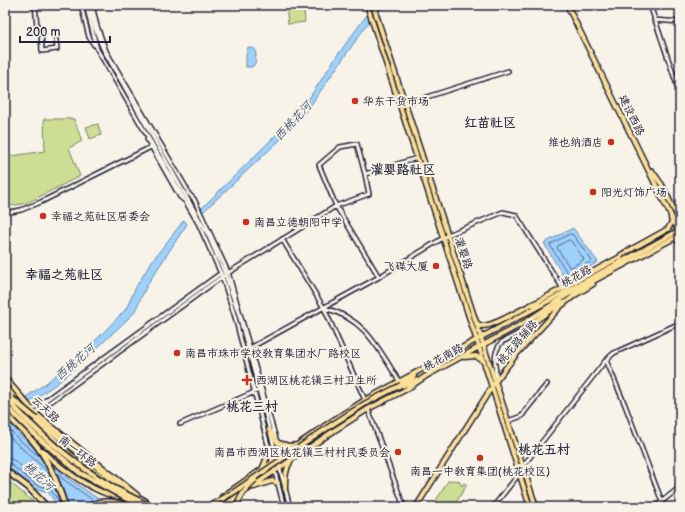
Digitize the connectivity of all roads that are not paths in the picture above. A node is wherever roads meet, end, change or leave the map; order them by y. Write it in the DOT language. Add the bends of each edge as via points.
graph roads {
  1 [pos="35,5"];
  2 [pos="81,5"];
  3 [pos="86,5"];
  4 [pos="91,5"];
  5 [pos="367,5"];
  6 [pos="373,5"];
  7 [pos="380,5"];
  8 [pos="568,5"];
  9 [pos="650,5"];
  10 [pos="375,12"];
  11 [pos="654,20"];
  12 [pos="680,22"];
  13 [pos="55,31"];
  14 [pos="508,71"];
  15 [pos="680,94"];
  16 [pos="405,104"];
  17 [pos="130,107"];
  18 [pos="152,146"];
  19 [pos="417,158"];
  20 [pos="652,171"];
  21 [pos="365,174"];
  22 [pos="336,206"];
  23 [pos="5,213"];
  24 [pos="671,215"];
  25 [pos="680,216"];
  26 [pos="679,234"];
  27 [pos="448,235"];
  28 [pos="443,238"];
  29 [pos="282,239"];
  30 [pos="680,243"];
  31 [pos="620,257"];
  32 [pos="618,265"];
  33 [pos="224,273"];
  34 [pos="379,277"];
  35 [pos="564,290"];
  36 [pos="539,301"];
  37 [pos="324,308"];
  38 [pos="532,310"];
  39 [pos="546,314"];
  40 [pos="549,319"];
  41 [pos="476,323"];
  42 [pos="528,323"];
  43 [pos="680,323"];
  44 [pos="481,338"];
  45 [pos="477,340"];
  46 [pos="484,345"];
  47 [pos="479,347"];
  48 [pos="247,349"];
  49 [pos="458,359"];
  50 [pos="606,360"];
  51 [pos="484,362"];
  52 [pos="426,376"];
  53 [pos="5,378"];
  54 [pos="496,381"];
  55 [pos="401,384"];
  56 [pos="547,384"];
  57 [pos="5,386"];
  58 [pos="492,387"];
  59 [pos="5,391"];
  60 [pos="256,391"];
  61 [pos="5,396"];
  62 [pos="19,399"];
  63 [pos="365,400"];
  64 [pos="5,405"];
  65 [pos="368,409"];
  66 [pos="32,410"];
  67 [pos="5,413"];
  68 [pos="508,421"];
  69 [pos="180,424"];
  70 [pos="269,430"];
  71 [pos="32,440"];
  72 [pos="277,442"];
  73 [pos="297,445"];
  74 [pos="269,446"];
  75 [pos="277,459"];
  76 [pos="291,460"];
  77 [pos="273,462"];
  78 [pos="523,466"];
  79 [pos="280,467"];
  80 [pos="262,469"];
  81 [pos="5,470"];
  82 [pos="275,471"];
  83 [pos="519,474"];
  84 [pos="278,483"];
  85 [pos="680,487"];
  86 [pos="285,489"];
  87 [pos="246,490"];
  88 [pos="131,498"];
  89 [pos="662,502"];
  90 [pos="145,504"];
  91 [pos="47,507"];
  92 [pos="66,507"];
  93 [pos="89,507"];
  94 [pos="131,507"];
  95 [pos="142,507"];
  96 [pos="151,507"];
  97 [pos="156,507"];
  98 [pos="209,507"];
  99 [pos="222,507"];
  100 [pos="237,507"];
  101 [pos="284,507"];
  102 [pos="290,507"];
  103 [pos="404,507"];
  104 [pos="416,507"];
  105 [pos="493,507"];
  106 [pos="530,507"];
  107 [pos="536,507"];
  108 [pos="655,507"];
  109 [pos="664,507"];
  1 -- 13 [label="street" via="37,26 41,30 42,51 57,49"];
  2 -- 17 [label="street" via="89,37"];
  3 -- 17 [label="street" via="96,49"];
  4 -- 33 [label="street" via="95,28 107,58 189,201"];
  5 -- 19 [label="main road, 灌婴路"];
  6 -- 10 [label="main road, 灌婴路"];
  7 -- 10 [label="street"];
  8 -- 20 [label="main road, 建设西路"];
  8 -- 24 [label="main road, 建设西路"];
  9 -- 11 [label="street"];
  10 -- 16 [label="main road, 灌婴路"];
  11 -- 12 [label="street"];
  11 -- 15 [label="street"];
  14 -- 16 [label="street"];
  16 -- 27 [label="main road, 灌婴路"];
  17 -- 18 [label="street"];
  18 -- 23 [label="street" via="41,202"];
  18 -- 33 [label="street" via="206,237"];
  19 -- 21 [label="street"];
  19 -- 28 [label="main road, 灌婴路"];
  20 -- 25 [label="main road"];
  20 -- 26 [label="main road, 建设西路"];
  21 -- 22 [label="street" via="369,194"];
  21 -- 22 [label="street" via="357,144 340,147 319,165"];
  22 -- 29 [label="street"];
  22 -- 34 [label="street"];
  24 -- 26 [label="main road, 建设西路"];
  24 -- 31 [label="main road" via="672,222 668,229"];
  26 -- 30 [label="main road"];
  26 -- 32 [label="main road, 桃花路"];
  26 -- 40 [label="main road, 桃花路辅路" via="575,295"];
  27 -- 28 [label="street"];
  27 -- 35 [label="street" via="503,212 516,215"];
  27 -- 41 [label="main road, 灌婴路"];
  28 -- 34 [label="street"];
  28 -- 45 [label="main road, 灌婴路"];
  29 -- 33 [label="street"];
  29 -- 37 [label="street"];
  31 -- 32 [label="main road"];
  31 -- 35 [label="main road"];
  32 -- 35 [label="main road, 桃花路"];
  32 -- 39 [label="main road"];
  32 -- 42 [label="main road, 桃花南路" via="567,295"];
  33 -- 48 [label="street" via="239,315"];
  33 -- 60 [label="street" via="224,288"];
  33 -- 66 [label="street"];
  34 -- 37 [label="street"];
  35 -- 36 [label="main road"];
  35 -- 38 [label="main road, 桃花路"];
  36 -- 38 [label="main road"];
  36 -- 41 [label="main road" via="491,326"];
  37 -- 48 [label="street"];
  37 -- 55 [label="street" via="345,315 360,326 383,355"];
  37 -- 63 [label="street"];
  38 -- 44 [label="main road, 桃花路"];
  39 -- 40 [label="street"];
  39 -- 42 [label="main road"];
  40 -- 54 [label="main road, 桃花路辅路"];
  41 -- 44 [label="main road, 灌婴路"];
  42 -- 46 [label="main road, 桃花南路"];
  42 -- 54 [label="street" via="529,328 499,345 495,364"];
  43 -- 50 [label="street" via="614,353"];
  44 -- 45 [label="main road, 桃花南路"];
  44 -- 46 [label="main road, 灌婴路"];
  45 -- 47 [label="main road, 灌婴路"];
  45 -- 55 [label="main road, 桃花南路"];
  46 -- 47 [label="main road, 桃花南路"];
  46 -- 54 [label="main road, 灌婴路"];
  47 -- 49 [label="main road, 桃花南路"];
  47 -- 51 [label="main road, 灌婴路"];
  48 -- 60 [label="street"];
  48 -- 72 [label="street"];
  49 -- 51 [label="main road" via="476,356"];
  49 -- 52 [label="main road, 桃花南路"];
  50 -- 78 [label="street"];
  50 -- 89 [label="street" via="626,405"];
  51 -- 58 [label="main road, 灌婴路"];
  52 -- 55 [label="main road"];
  52 -- 65 [label="main road, 桃花南路"];
  53 -- 62 [label="main road, 云天路"];
  54 -- 58 [label="main road, 桃花路辅路"];
  54 -- 68 [label="main road, 灌婴路"];
  55 -- 63 [label="main road"];
  55 -- 98 [label="main road, bridge" via="333,424"];
  55 -- 100 [label="main road, bridge" via="260,475 246,488"];
  56 -- 68 [label="street" via="522,416"];
  57 -- 62 [label="main road, 云天路"];
  58 -- 83 [label="main road, 灌婴路"];
  58 -- 104 [label="main road, 桃花路辅路"];
  59 -- 90 [label="highway, bridge" via="26,411"];
  60 -- 69 [label="street"];
  60 -- 70 [label="street"];
  60 -- 74 [label="street"];
  61 -- 96 [label="highway, 南一环路, bridge" via="42,435 66,454 112,487"];
  62 -- 66 [label="main road, 云天路"];
  62 -- 88 [label="main road, 云天路, bridge" via="26,412 71,455"];
  63 -- 73 [label="main road"];
  64 -- 95 [label="highway, 南一环路, bridge" via="37,437 80,473"];
  65 -- 76 [label="main road, 桃花南路"];
  65 -- 103 [label="street"];
  66 -- 90 [label="main road, 云天路"];
  67 -- 71 [label="highway"];
  68 -- 78 [label="main road, 灌婴路"];
  70 -- 72 [label="main road"];
  70 -- 75 [label="street"];
  71 -- 88 [label="main road" via="52,461 95,489 122,498"];
  71 -- 92 [label="highway" via="59,484"];
  72 -- 73 [label="main road" via="282,445"];
  73 -- 75 [label="main road"];
  74 -- 77 [label="street"];
  74 -- 80 [label="main road" via="266,463"];
  75 -- 77 [label="main road"];
  75 -- 79 [label="street"];
  76 -- 79 [label="main road, 桃花南路"];
  76 -- 86 [label="main road" via="286,468"];
  77 -- 80 [label="main road"];
  77 -- 82 [label="street"];
  78 -- 83 [label="street"];
  78 -- 107 [label="main road, 灌婴路"];
  79 -- 82 [label="main road, 桃花南路"];
  79 -- 86 [label="street"];
  80 -- 98 [label="main road"];
  81 -- 91 [label="highway" via="28,487"];
  82 -- 84 [label="street"];
  82 -- 87 [label="main road, 桃花南路"];
  83 -- 105 [label="street"];
  83 -- 106 [label="main road, 灌婴路"];
  84 -- 87 [label="main road" via="267,482"];
  84 -- 101 [label="street"];
  85 -- 89 [label="street"];
  86 -- 102 [label="street"];
  87 -- 99 [label="main road, 桃花南路"];
  88 -- 90 [label="main road, 云天路"];
  89 -- 108 [label="street"];
  89 -- 109 [label="street"];
  90 -- 97 [label="main road, 云天路"];
  93 -- 94 [label="highway" via="102,502 114,502"];
}
